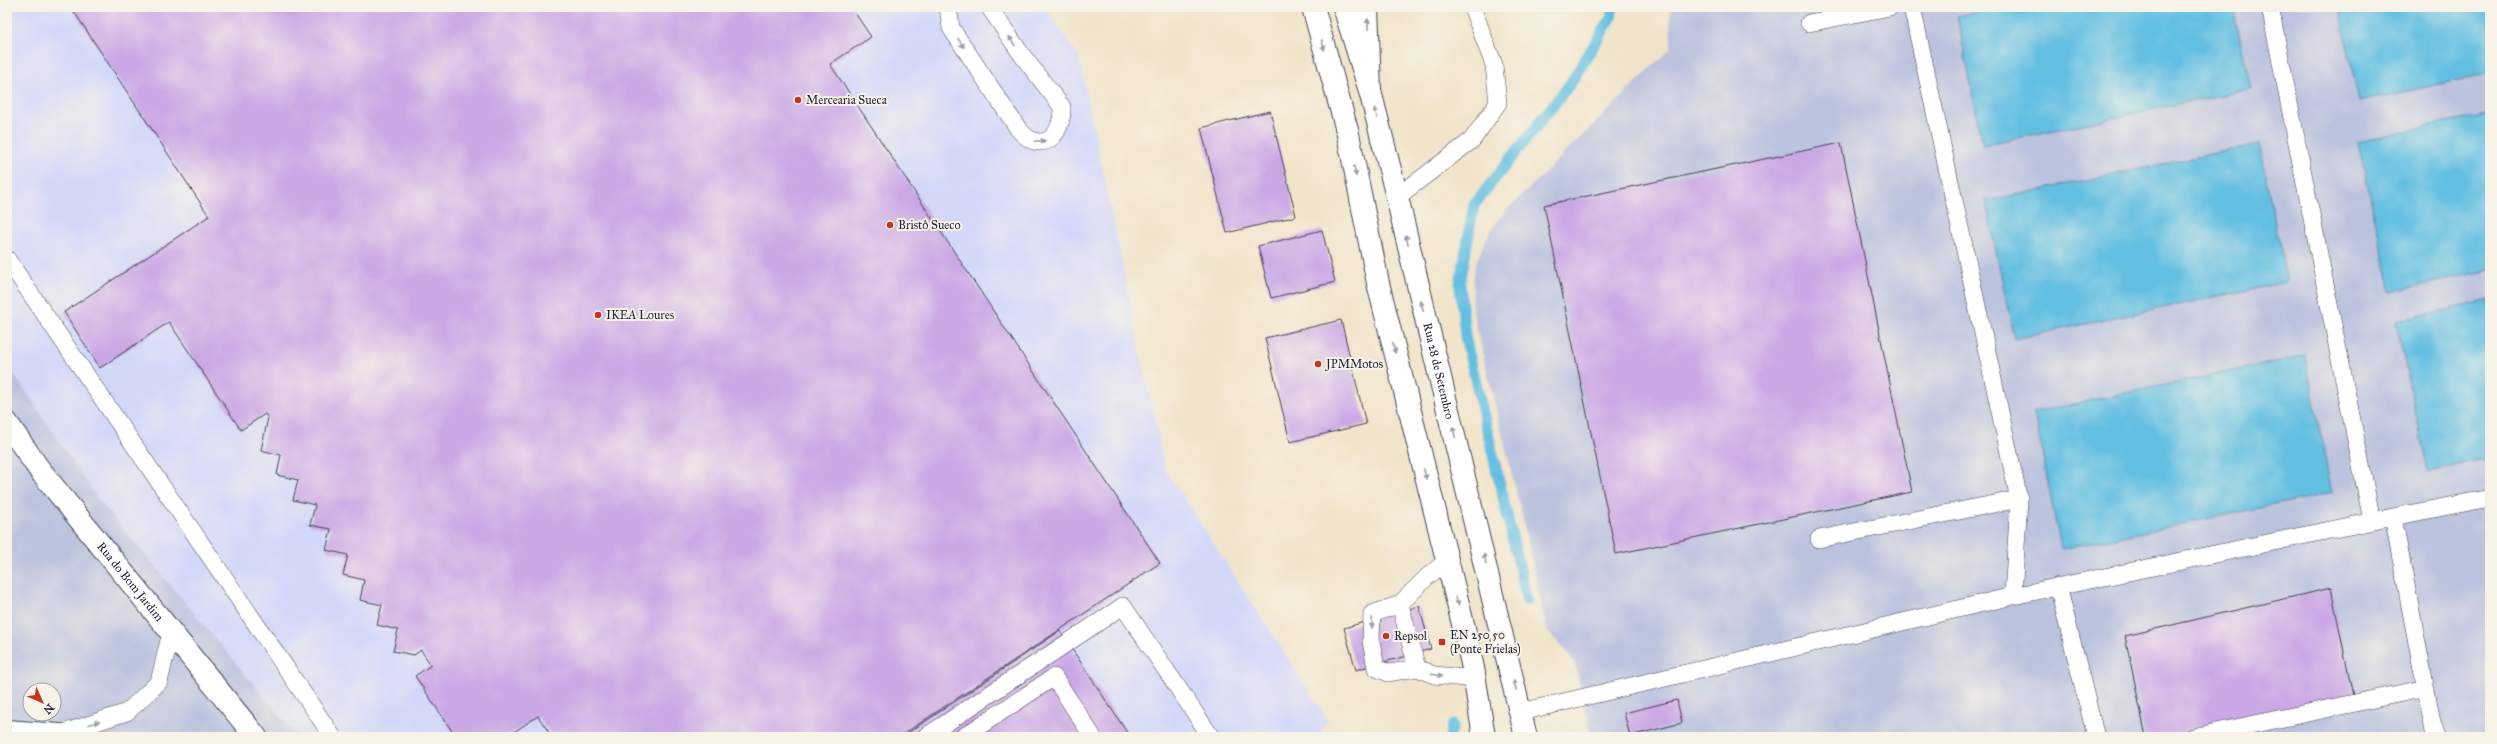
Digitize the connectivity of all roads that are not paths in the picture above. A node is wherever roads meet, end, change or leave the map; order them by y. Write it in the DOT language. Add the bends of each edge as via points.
graph roads {
  1 [pos="948,7"];
  2 [pos="989,7"];
  3 [pos="1313,7"];
  4 [pos="1344,7"];
  5 [pos="1367,7"];
  6 [pos="1472,7"];
  7 [pos="1890,7"];
  8 [pos="1912,7"];
  9 [pos="2270,7"];
  10 [pos="1809,23"];
  11 [pos="1370,91"];
  12 [pos="1397,197"];
  13 [pos="7,260"];
  14 [pos="7,423"];
  15 [pos="2490,498"];
  16 [pos="2018,499"];
  17 [pos="2393,517"];
  18 [pos="2372,521"];
  19 [pos="1819,538"];
  20 [pos="1447,561"];
  21 [pos="2058,586"];
  22 [pos="2013,596"];
  23 [pos="1400,604"];
  24 [pos="171,632"];
  25 [pos="1417,668"];
  26 [pos="1475,679"];
  27 [pos="2426,688"];
  28 [pos="1521,712"];
  29 [pos="7,731"];
  30 [pos="57,735"];
  31 [pos="85,737"];
  32 [pos="256,737"];
  33 [pos="333,737"];
  34 [pos="925,737"];
  35 [pos="962,737"];
  36 [pos="1093,737"];
  37 [pos="1211,737"];
  38 [pos="1484,737"];
  39 [pos="1526,737"];
  40 [pos="2096,737"];
  41 [pos="2193,737"];
  42 [pos="2435,737"];
  1 -- 2 [label="lane, one-way" via="951,28 1019,130 1035,142 1046,141 1055,136 1060,127 1062,107"];
  3 -- 20 [label="main road, one-way" via="1348,134 1378,283"];
  4 -- 11 [label="main road, Rua 28 de Setembro"];
  11 -- 5 [label="main road, one-way"];
  6 -- 12 [label="lane" via="1494,65 1498,103 1472,140"];
  7 -- 10 [label="lane"];
  8 -- 16 [label="lane"];
  9 -- 18 [label="lane"];
  12 -- 11 [label="main road, Rua 28 de Setembro, one-way"];
  28 -- 12 [label="main road, Rua 28 de Setembro, one-way"];
  13 -- 33 [label="lane"];
  14 -- 24 [label="main road, Rua do Bom Jardim" via="39,469"];
  15 -- 17 [label="lane"];
  16 -- 19 [label="lane"];
  16 -- 22 [label="lane"];
  17 -- 18 [label="lane"];
  17 -- 27 [label="lane"];
  18 -- 21 [label="lane"];
  20 -- 23 [label="lane"];
  20 -- 26 [label="main road, one-way"];
  21 -- 22 [label="lane"];
  21 -- 40 [label="lane"];
  22 -- 28 [label="lane"];
  23 -- 25 [label="lane"];
  23 -- 25 [label="lane, one-way" via="1372,614 1371,641 1376,668 1389,673"];
  30 -- 24 [label="lane, one-way" via="127,712 159,682"];
  24 -- 32 [label="main road, Rua do Bom Jardim"];
  25 -- 26 [label="lane, one-way" via="1434,676"];
  26 -- 38 [label="main road"];
  27 -- 41 [label="lane"];
  27 -- 42 [label="lane"];
  28 -- 39 [label="main road, Rua 28 de Setembro"];
  29 -- 30 [label="main road"];
  30 -- 31 [label="main road"];
  34 -- 37 [label="lane" via="1123,606"];
  35 -- 36 [label="lane" via="1054,677"];
}
